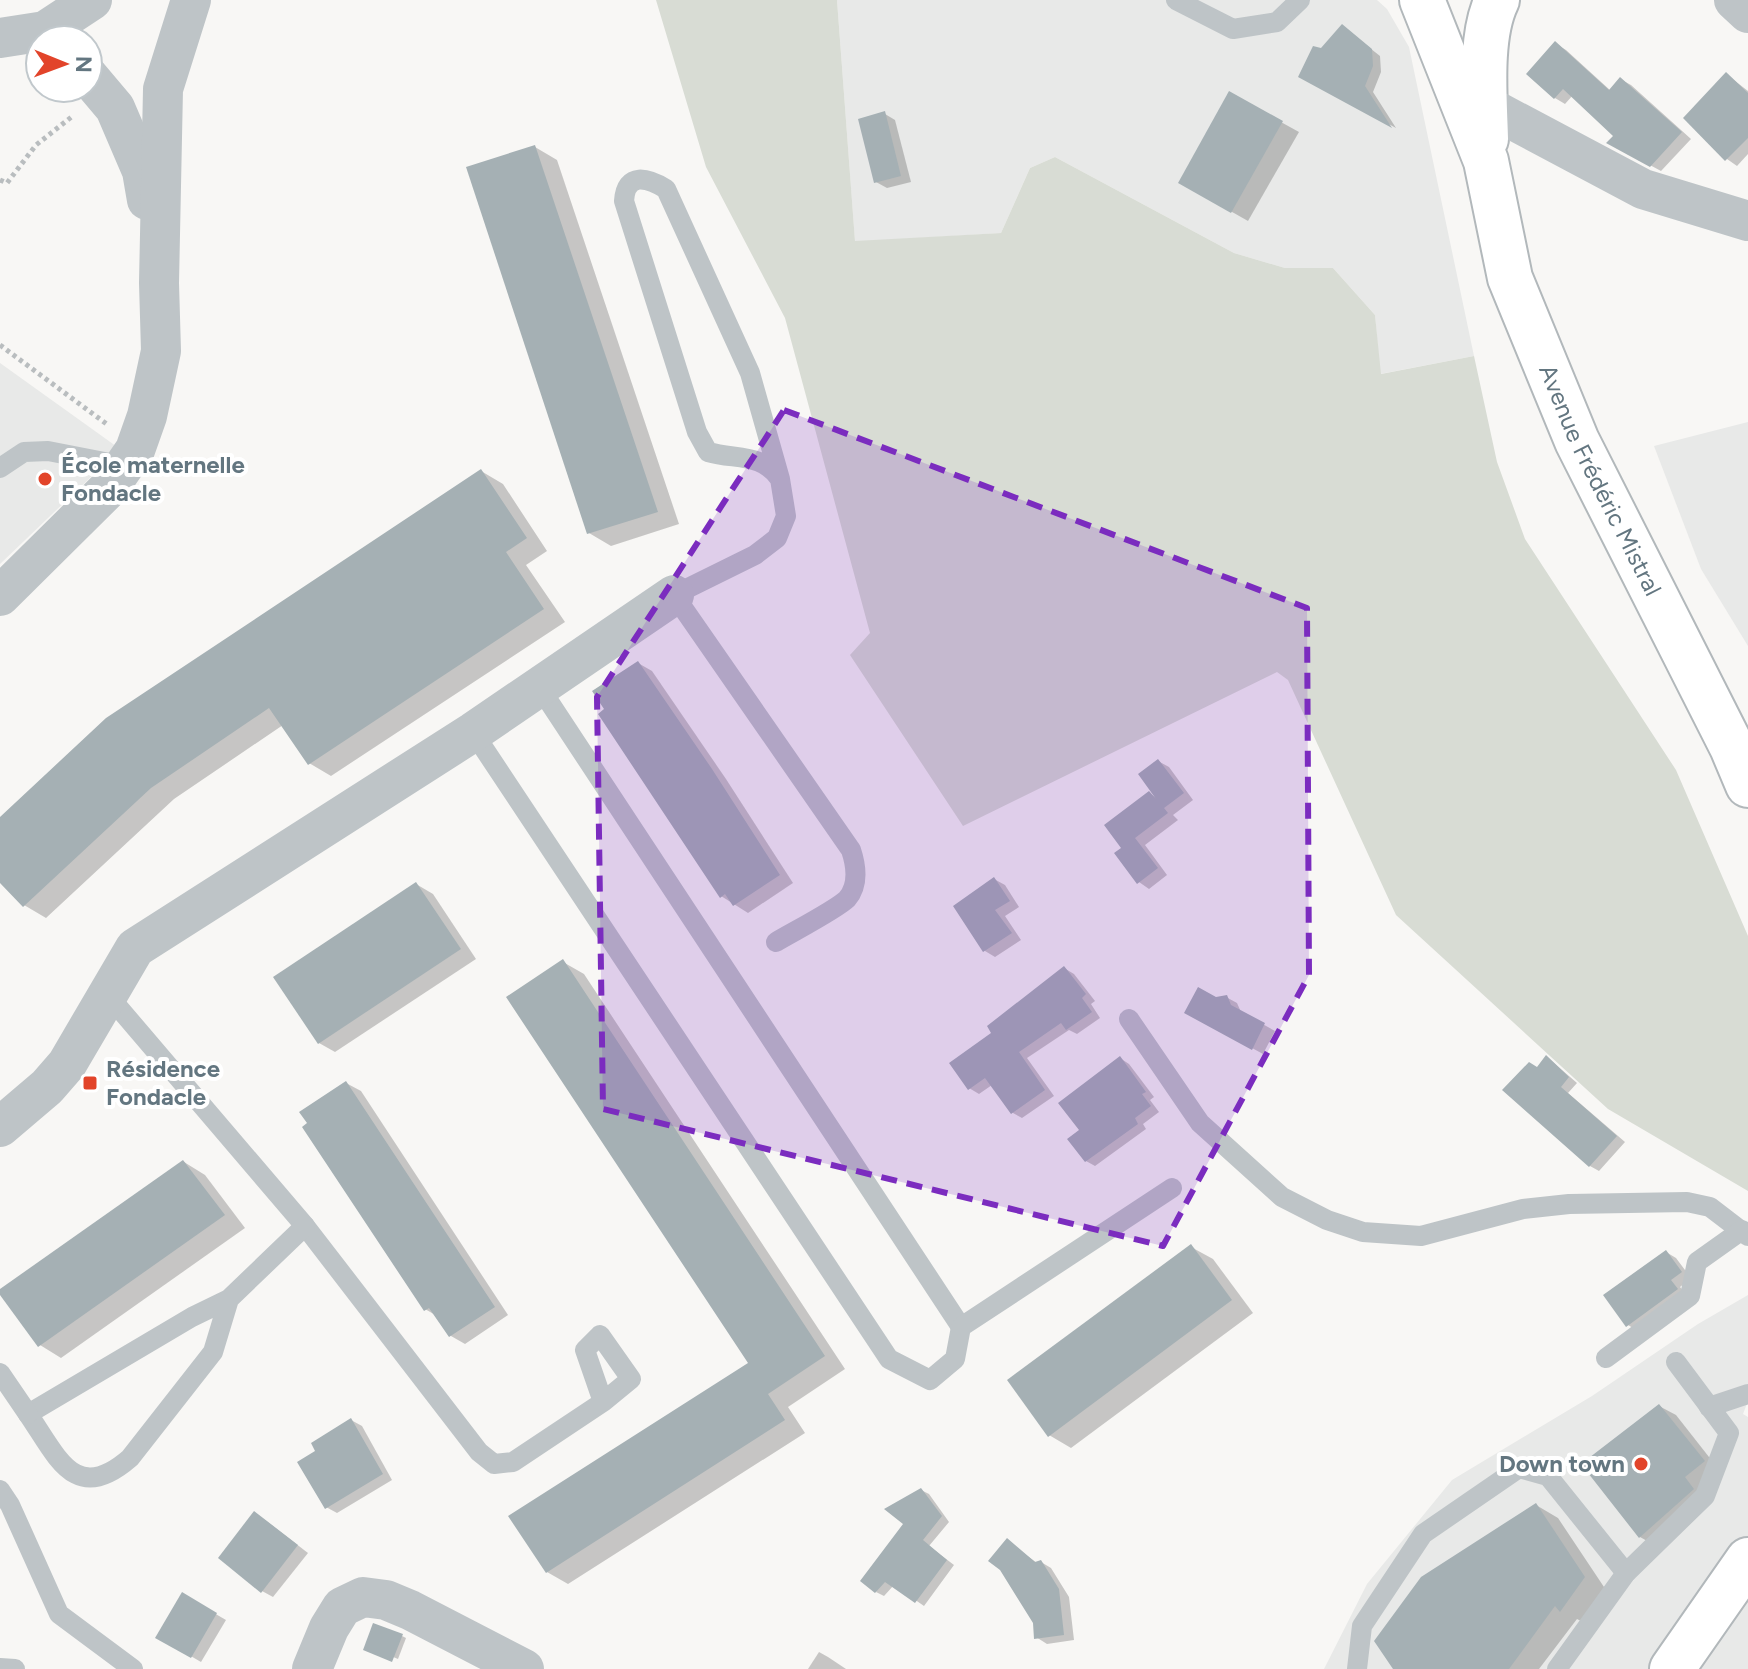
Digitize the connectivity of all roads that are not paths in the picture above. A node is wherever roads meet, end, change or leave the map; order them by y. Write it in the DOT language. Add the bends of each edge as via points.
graph roads {
  1 [pos="92,0"];
  2 [pos="191,0"];
  3 [pos="1176,0"];
  4 [pos="1300,0"];
  5 [pos="1422,0"];
  6 [pos="1497,0"];
  7 [pos="1734,0"];
  8 [pos="1748,13"];
  9 [pos="63,24"];
  10 [pos="24,37"];
  11 [pos="0,38"];
  12 [pos="104,102"];
  13 [pos="1485,105"];
  14 [pos="1486,161"];
  15 [pos="1748,221"];
  16 [pos="159,283"];
  17 [pos="120,465"];
  18 [pos="0,468"];
  19 [pos="780,479"];
  20 [pos="674,595"];
  21 [pos="0,596"];
  22 [pos="540,688"];
  23 [pos="473,732"];
  24 [pos="1748,785"];
  25 [pos="776,942"];
  26 [pos="107,994"];
  27 [pos="1129,1019"];
  28 [pos="0,1127"];
  29 [pos="1172,1188"];
  30 [pos="305,1226"];
  31 [pos="1745,1233"];
  32 [pos="229,1299"];
  33 [pos="961,1327"];
  34 [pos="1606,1358"];
  35 [pos="1676,1362"];
  36 [pos="0,1373"];
  37 [pos="1748,1394"];
  38 [pos="603,1402"];
  39 [pos="1709,1407"];
  40 [pos="28,1414"];
  41 [pos="0,1490"];
  42 [pos="1748,1560"];
  43 [pos="1626,1573"];
  44 [pos="0,1668"];
  45 [pos="15,1669"];
  46 [pos="133,1669"];
  47 [pos="312,1669"];
  48 [pos="524,1669"];
  49 [pos="1357,1669"];
  50 [pos="1557,1669"];
  51 [pos="1672,1669"];
  1 -- 9 [label="street"];
  2 -- 16 [label="street" via="163,89"];
  3 -- 4 [label="lane" via="1233,29 1277,22"];
  5 -- 14 [label="main road, Avenue Frédéric Mistral"];
  6 -- 13 [label="main road, Avenue Frédéric Mistral" via="1486,49"];
  7 -- 8 [label="street"];
  10 -- 11 [label="street"];
  12 -- 16 [label="street" via="115,108 142,171"];
  13 -- 14 [label="main road, Avenue Frédéric Mistral"];
  13 -- 15 [label="street" via="1643,189"];
  14 -- 24 [label="main road, Avenue Frédéric Mistral" via="1510,278 1577,441"];
  16 -- 17 [label="street" via="161,351 135,450"];
  17 -- 18 [label="lane" via="48,451 24,452"];
  17 -- 21 [label="street" via="108,489"];
  19 -- 19 [label="lane" via="750,373 666,189 648,178 633,181 624,190 624,201 697,432 708,452 761,461"];
  19 -- 20 [label="lane" via="786,516 777,538 755,555"];
  20 -- 22 [label="street"];
  20 -- 25 [label="lane" via="851,850 856,865 846,899"];
  22 -- 23 [label="street"];
  22 -- 33 [label="lane"];
  23 -- 26 [label="street" via="135,948"];
  23 -- 33 [label="lane" via="889,1359 930,1380 955,1359"];
  26 -- 28 [label="street" via="67,1064"];
  26 -- 30 [label="lane"];
  27 -- 31 [label="lane" via="1200,1123 1282,1197 1327,1220 1363,1232 1421,1236 1523,1209 1687,1202 1710,1207"];
  29 -- 33 [label="lane"];
  30 -- 32 [label="lane"];
  30 -- 38 [label="lane" via="479,1452 494,1464 513,1462"];
  31 -- 34 [label="lane" via="1697,1262 1690,1296"];
  32 -- 40 [label="lane"];
  32 -- 40 [label="lane" via="213,1352 113,1473 91,1479 69,1473"];
  35 -- 39 [label="lane"];
  36 -- 40 [label="lane"];
  37 -- 39 [label="lane"];
  39 -- 43 [label="lane" via="1729,1433 1705,1496"];
  41 -- 46 [label="lane" via="59,1614"];
  42 -- 51 [label="main road"];
  43 -- 49 [label="lane" via="1548,1476 1519,1468 1423,1534 1362,1626"];
  43 -- 50 [label="lane"];
  44 -- 45 [label="lane"];
  47 -- 48 [label="street" via="342,1607 363,1597 410,1610"];
}
